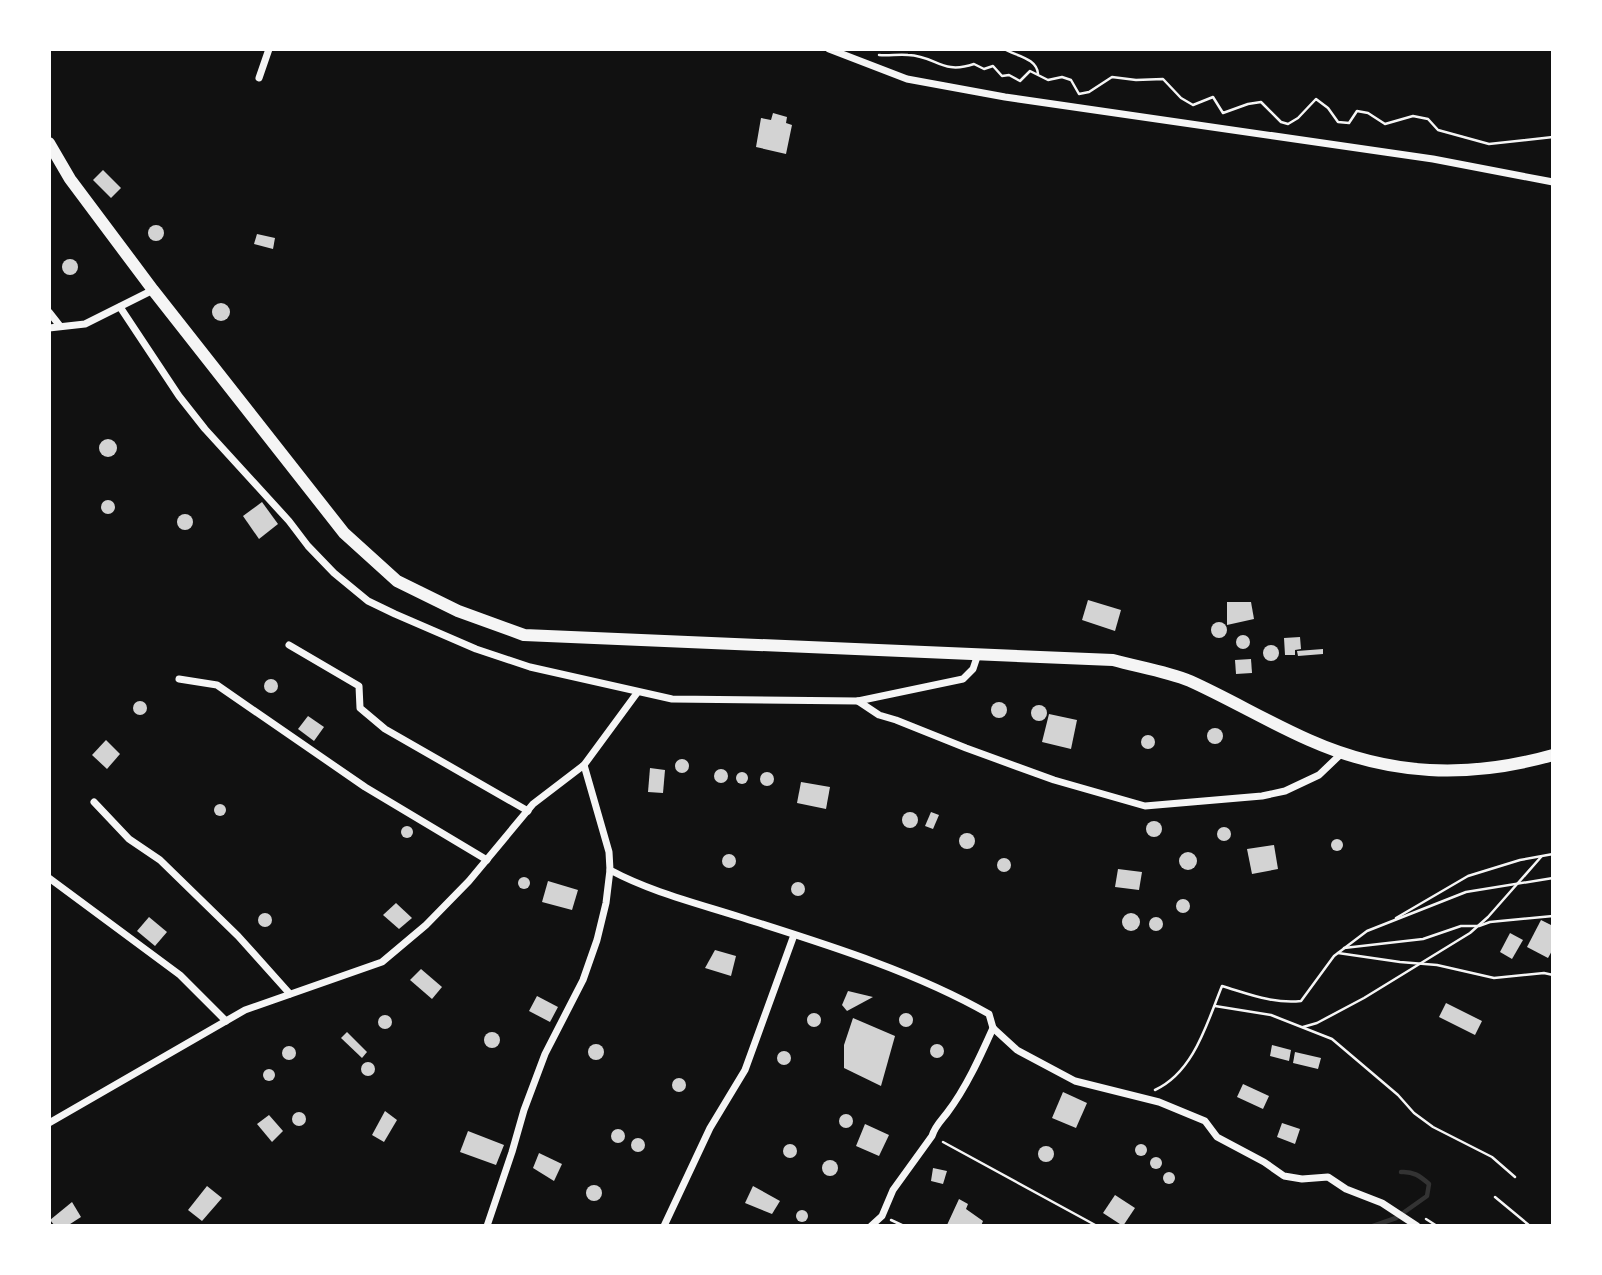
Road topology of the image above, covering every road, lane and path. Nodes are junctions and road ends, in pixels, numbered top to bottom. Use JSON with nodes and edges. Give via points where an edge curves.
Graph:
{"nodes":[{"id":1,"x":269,"y":49,"type":"edge"},
{"id":2,"x":828,"y":49,"type":"edge"},
{"id":3,"x":1004,"y":49,"type":"edge"},
{"id":4,"x":873,"y":54,"type":"dead end"},
{"id":5,"x":1038,"y":74,"type":"junction"},
{"id":6,"x":259,"y":78,"type":"dead end"},
{"id":7,"x":1553,"y":137,"type":"edge"},
{"id":8,"x":49,"y":143,"type":"edge"},
{"id":9,"x":1553,"y":182,"type":"edge"},
{"id":10,"x":153,"y":290,"type":"junction"},
{"id":11,"x":120,"y":307,"type":"junction"},
{"id":12,"x":49,"y":312,"type":"edge"},
{"id":13,"x":61,"y":326,"type":"junction"},
{"id":14,"x":49,"y":328,"type":"edge"},
{"id":15,"x":289,"y":645,"type":"dead end"},
{"id":16,"x":978,"y":654,"type":"junction"},
{"id":17,"x":179,"y":679,"type":"dead end"},
{"id":18,"x":637,"y":693,"type":"junction"},
{"id":19,"x":858,"y":701,"type":"junction"},
{"id":20,"x":1343,"y":752,"type":"junction"},
{"id":21,"x":1553,"y":755,"type":"edge"},
{"id":22,"x":584,"y":765,"type":"junction"},
{"id":23,"x":93,"y":802,"type":"dead end"},
{"id":24,"x":528,"y":811,"type":"junction"},
{"id":25,"x":1553,"y":854,"type":"edge"},
{"id":26,"x":1541,"y":857,"type":"junction"},
{"id":27,"x":486,"y":860,"type":"junction"},
{"id":28,"x":610,"y":870,"type":"junction"},
{"id":29,"x":49,"y":878,"type":"edge"},
{"id":30,"x":1553,"y":878,"type":"edge"},
{"id":31,"x":1516,"y":884,"type":"junction"},
{"id":32,"x":1553,"y":916,"type":"edge"},
{"id":33,"x":1390,"y":922,"type":"junction"},
{"id":34,"x":1479,"y":926,"type":"junction"},
{"id":35,"x":794,"y":935,"type":"junction"},
{"id":36,"x":1344,"y":948,"type":"junction"},
{"id":37,"x":1338,"y":953,"type":"junction"},
{"id":38,"x":1422,"y":964,"type":"junction"},
{"id":39,"x":1553,"y":975,"type":"edge"},
{"id":40,"x":290,"y":994,"type":"junction"},
{"id":41,"x":1214,"y":1006,"type":"junction"},
{"id":42,"x":226,"y":1021,"type":"junction"},
{"id":43,"x":1303,"y":1027,"type":"junction"},
{"id":44,"x":993,"y":1028,"type":"junction"},
{"id":45,"x":1138,"y":1097,"type":"junction"},
{"id":46,"x":49,"y":1123,"type":"edge"},
{"id":47,"x":932,"y":1136,"type":"junction"},
{"id":48,"x":1515,"y":1177,"type":"dead end"},
{"id":49,"x":1495,"y":1197,"type":"dead end"},
{"id":50,"x":1426,"y":1219,"type":"dead end"},
{"id":51,"x":487,"y":1226,"type":"edge"},
{"id":52,"x":664,"y":1226,"type":"edge"},
{"id":53,"x":871,"y":1226,"type":"edge"},
{"id":54,"x":1097,"y":1226,"type":"edge"},
{"id":55,"x":1417,"y":1226,"type":"edge"},
{"id":56,"x":1437,"y":1226,"type":"edge"},
{"id":57,"x":1530,"y":1226,"type":"edge"}],
"edges":[{"from":1,"to":6,"type":"street"},
{"from":2,"to":9,"type":"street","via":[[907,79],[1005,97],[1351,146]]},
{"from":3,"to":5,"type":"path","via":[[1032,61]]},
{"from":4,"to":5,"type":"path","via":[[909,55],[944,68],[993,66],[1002,76],[1020,81],[1030,71]]},
{"from":5,"to":7,"type":"path","via":[[1048,80],[1071,80],[1079,94],[1112,77],[1163,79],[1193,105],[1213,97],[1223,113],[1261,102],[1288,124],[1316,99],[1338,122],[1349,123],[1357,111],[1385,124],[1413,116],[1428,119],[1438,130],[1489,144]]},
{"from":8,"to":10,"type":"main road","via":[[70,179]]},
{"from":10,"to":11,"type":"street"},
{"from":10,"to":16,"type":"main road","via":[[344,533],[397,581],[458,611],[524,635]]},
{"from":11,"to":13,"type":"street","via":[[85,324]]},
{"from":11,"to":18,"type":"street","via":[[205,429],[316,555],[368,601],[519,664]]},
{"from":12,"to":13,"type":"street"},
{"from":13,"to":14,"type":"street"},
{"from":15,"to":24,"type":"street","via":[[359,686],[360,708],[385,729]]},
{"from":16,"to":19,"type":"street","via":[[963,679]]},
{"from":16,"to":20,"type":"main road","via":[[1112,660],[1187,680]]},
{"from":17,"to":27,"type":"street","via":[[217,685],[365,787]]},
{"from":18,"to":19,"type":"street","via":[[672,699]]},
{"from":18,"to":22,"type":"street"},
{"from":19,"to":20,"type":"street","via":[[879,715],[978,753],[1145,806],[1285,791],[1319,775]]},
{"from":20,"to":21,"type":"main road","via":[[1378,765],[1440,772],[1516,765]]},
{"from":22,"to":24,"type":"street"},
{"from":22,"to":28,"type":"street"},
{"from":23,"to":40,"type":"street","via":[[238,936]]},
{"from":24,"to":27,"type":"street"},
{"from":25,"to":26,"type":"path"},
{"from":26,"to":31,"type":"path"},
{"from":26,"to":33,"type":"path","via":[[1468,876]]},
{"from":27,"to":40,"type":"street","via":[[426,925],[382,962]]},
{"from":28,"to":35,"type":"street","via":[[640,886]]},
{"from":28,"to":51,"type":"street","via":[[597,940],[583,980],[545,1054]]},
{"from":29,"to":42,"type":"street","via":[[180,975]]},
{"from":30,"to":31,"type":"path"},
{"from":31,"to":33,"type":"path","via":[[1466,892]]},
{"from":31,"to":34,"type":"path"},
{"from":32,"to":34,"type":"path"},
{"from":33,"to":36,"type":"path"},
{"from":34,"to":36,"type":"path","via":[[1461,926],[1423,939]]},
{"from":34,"to":38,"type":"path"},
{"from":35,"to":44,"type":"street","via":[[932,984],[989,1014]]},
{"from":35,"to":52,"type":"street","via":[[745,1070],[710,1128]]},
{"from":36,"to":37,"type":"path"},
{"from":37,"to":38,"type":"path"},
{"from":37,"to":41,"type":"path","via":[[1301,1001],[1261,999],[1222,986]]},
{"from":38,"to":39,"type":"path","via":[[1494,978]]},
{"from":38,"to":43,"type":"path"},
{"from":40,"to":42,"type":"street"},
{"from":41,"to":43,"type":"path","via":[[1271,1015]]},
{"from":41,"to":45,"type":"path","via":[[1179,1074]]},
{"from":42,"to":46,"type":"street"},
{"from":43,"to":48,"type":"path","via":[[1332,1039],[1414,1113],[1492,1157]]},
{"from":44,"to":45,"type":"street","via":[[1017,1050],[1075,1081]]},
{"from":44,"to":47,"type":"street"},
{"from":45,"to":55,"type":"street","via":[[1205,1121],[1217,1138],[1284,1176],[1328,1177]]},
{"from":47,"to":53,"type":"street"},
{"from":47,"to":54,"type":"path"},
{"from":49,"to":57,"type":"path"},
{"from":50,"to":56,"type":"path"}]}
